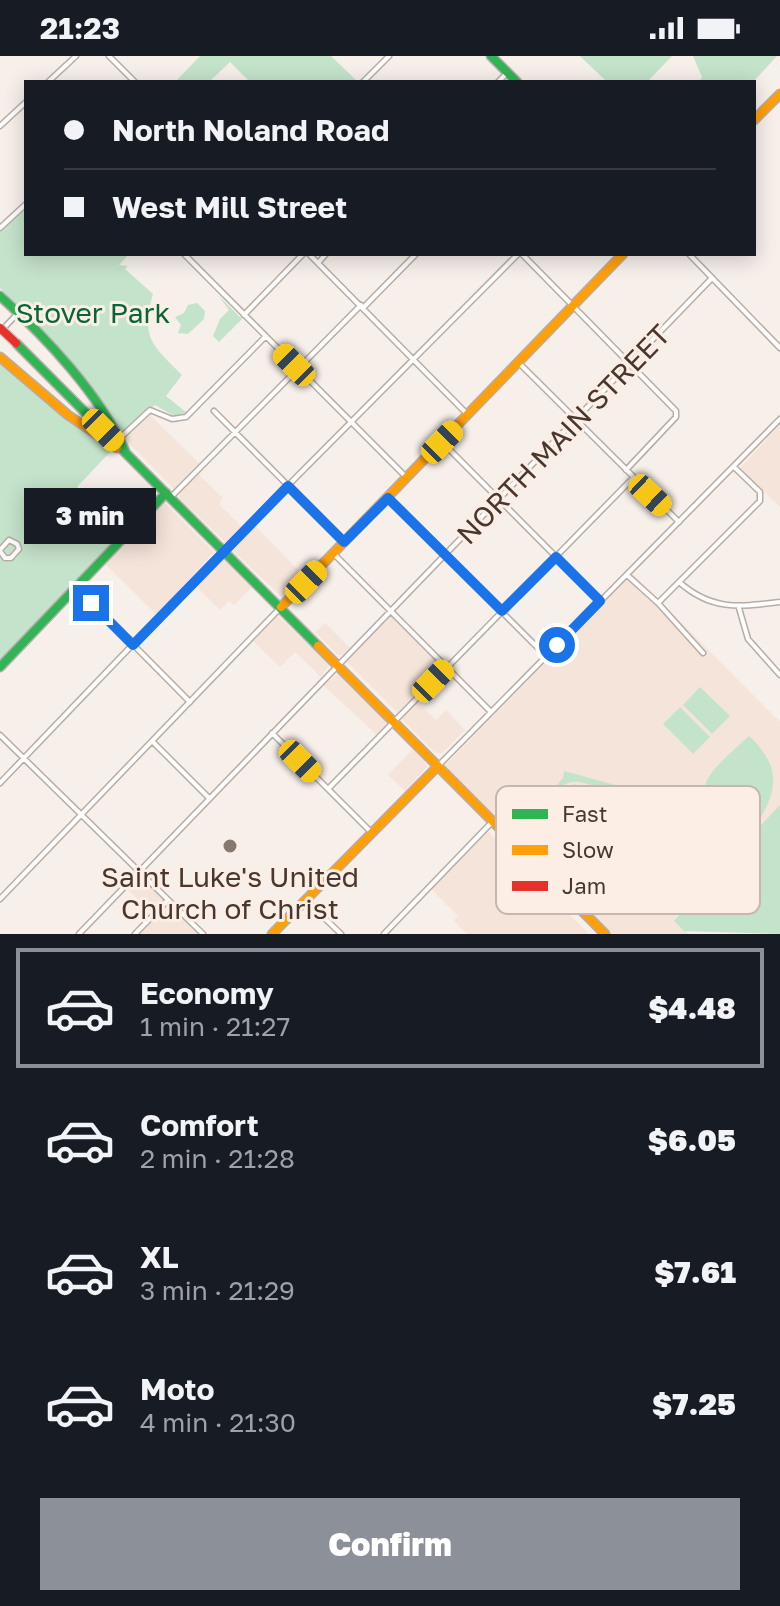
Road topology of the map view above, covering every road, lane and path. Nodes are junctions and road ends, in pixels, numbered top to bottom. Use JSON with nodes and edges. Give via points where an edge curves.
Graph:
{"nodes":[{"id":1,"x":76,"y":56,"type":"edge"},
{"id":2,"x":109,"y":56,"type":"edge"},
{"id":3,"x":389,"y":56,"type":"edge"},
{"id":4,"x":491,"y":56,"type":"edge"},
{"id":5,"x":507,"y":73,"type":"junction"},
{"id":6,"x":50,"y":80,"type":"edge"},
{"id":7,"x":133,"y":80,"type":"edge"},
{"id":8,"x":365,"y":80,"type":"edge"},
{"id":9,"x":500,"y":80,"type":"edge"},
{"id":10,"x":515,"y":80,"type":"edge"},
{"id":11,"x":780,"y":94,"type":"edge"},
{"id":12,"x":24,"y":104,"type":"edge"},
{"id":13,"x":756,"y":118,"type":"edge"},
{"id":14,"x":0,"y":126,"type":"edge"},
{"id":15,"x":24,"y":206,"type":"edge"},
{"id":16,"x":0,"y":228,"type":"edge"},
{"id":17,"x":186,"y":256,"type":"edge"},
{"id":18,"x":191,"y":256,"type":"edge"},
{"id":19,"x":304,"y":256,"type":"edge"},
{"id":20,"x":309,"y":256,"type":"edge"},
{"id":21,"x":324,"y":256,"type":"edge"},
{"id":22,"x":414,"y":256,"type":"edge"},
{"id":23,"x":518,"y":256,"type":"edge"},
{"id":24,"x":522,"y":256,"type":"edge"},
{"id":25,"x":621,"y":256,"type":"edge"},
{"id":26,"x":691,"y":256,"type":"edge"},
{"id":27,"x":188,"y":259,"type":"junction"},
{"id":28,"x":318,"y":263,"type":"junction"},
{"id":29,"x":712,"y":278,"type":"junction"},
{"id":30,"x":0,"y":296,"type":"edge"},
{"id":31,"x":362,"y":307,"type":"junction"},
{"id":32,"x":573,"y":307,"type":"junction"},
{"id":33,"x":20,"y":311,"type":"junction"},
{"id":34,"x":244,"y":315,"type":"junction"},
{"id":35,"x":0,"y":330,"type":"edge"},
{"id":36,"x":265,"y":337,"type":"junction"},
{"id":37,"x":780,"y":348,"type":"edge"},
{"id":38,"x":0,"y":357,"type":"edge"},
{"id":39,"x":414,"y":359,"type":"junction"},
{"id":40,"x":519,"y":363,"type":"junction"},
{"id":41,"x":630,"y":365,"type":"junction"},
{"id":42,"x":297,"y":368,"type":"junction"},
{"id":43,"x":214,"y":411,"type":"dead end"},
{"id":44,"x":468,"y":415,"type":"junction"},
{"id":45,"x":780,"y":419,"type":"edge"},
{"id":46,"x":576,"y":421,"type":"junction"},
{"id":47,"x":351,"y":422,"type":"junction"},
{"id":48,"x":234,"y":432,"type":"junction"},
{"id":49,"x":120,"y":438,"type":"junction"},
{"id":50,"x":442,"y":442,"type":"junction"},
{"id":51,"x":126,"y":453,"type":"junction"},
{"id":52,"x":733,"y":467,"type":"junction"},
{"id":53,"x":626,"y":470,"type":"junction"},
{"id":54,"x":407,"y":478,"type":"junction"},
{"id":55,"x":633,"y":478,"type":"junction"},
{"id":56,"x":288,"y":486,"type":"junction"},
{"id":57,"x":169,"y":495,"type":"junction"},
{"id":58,"x":388,"y":498,"type":"junction"},
{"id":59,"x":500,"y":500,"type":"junction"},
{"id":60,"x":679,"y":522,"type":"junction"},
{"id":61,"x":344,"y":542,"type":"junction"},
{"id":62,"x":0,"y":550,"type":"edge"},
{"id":63,"x":224,"y":551,"type":"junction"},
{"id":64,"x":333,"y":553,"type":"junction"},
{"id":65,"x":446,"y":555,"type":"junction"},
{"id":66,"x":556,"y":557,"type":"junction"},
{"id":67,"x":3,"y":559,"type":"edge"},
{"id":68,"x":627,"y":575,"type":"junction"},
{"id":69,"x":679,"y":582,"type":"junction"},
{"id":70,"x":76,"y":587,"type":"junction"},
{"id":71,"x":600,"y":601,"type":"junction"},
{"id":72,"x":780,"y":602,"type":"edge"},
{"id":73,"x":658,"y":603,"type":"junction"},
{"id":74,"x":281,"y":607,"type":"junction"},
{"id":75,"x":739,"y":608,"type":"junction"},
{"id":76,"x":391,"y":611,"type":"junction"},
{"id":77,"x":502,"y":611,"type":"junction"},
{"id":78,"x":133,"y":645,"type":"junction"},
{"id":79,"x":703,"y":653,"type":"dead end"},
{"id":80,"x":546,"y":656,"type":"junction"},
{"id":81,"x":1,"y":664,"type":"edge"},
{"id":82,"x":339,"y":664,"type":"junction"},
{"id":83,"x":447,"y":667,"type":"junction"},
{"id":84,"x":780,"y":675,"type":"edge"},
{"id":85,"x":190,"y":702,"type":"junction"},
{"id":86,"x":491,"y":712,"type":"junction"},
{"id":87,"x":395,"y":721,"type":"junction"},
{"id":88,"x":272,"y":733,"type":"junction"},
{"id":89,"x":0,"y":735,"type":"edge"},
{"id":90,"x":152,"y":741,"type":"junction"},
{"id":91,"x":24,"y":758,"type":"junction"},
{"id":92,"x":438,"y":766,"type":"junction"},
{"id":93,"x":0,"y":783,"type":"edge"},
{"id":94,"x":328,"y":789,"type":"junction"},
{"id":95,"x":209,"y":798,"type":"junction"},
{"id":96,"x":82,"y":815,"type":"junction"},
{"id":97,"x":493,"y":821,"type":"junction"},
{"id":98,"x":496,"y":824,"type":"edge"},
{"id":99,"x":373,"y":833,"type":"junction"},
{"id":100,"x":140,"y":871,"type":"junction"},
{"id":101,"x":0,"y":899,"type":"edge"},
{"id":102,"x":168,"y":900,"type":"junction"},
{"id":103,"x":306,"y":900,"type":"junction"},
{"id":104,"x":585,"y":914,"type":"edge"},
{"id":105,"x":79,"y":934,"type":"edge"},
{"id":106,"x":135,"y":934,"type":"edge"},
{"id":107,"x":203,"y":934,"type":"edge"},
{"id":108,"x":272,"y":934,"type":"edge"},
{"id":109,"x":341,"y":934,"type":"edge"},
{"id":110,"x":384,"y":934,"type":"edge"},
{"id":111,"x":605,"y":934,"type":"edge"}],
"edges":[{"from":1,"to":6,"type":"street"},
{"from":2,"to":7,"type":"street"},
{"from":3,"to":8,"type":"street"},
{"from":4,"to":5,"type":"main road"},
{"from":5,"to":9,"type":"street"},
{"from":5,"to":10,"type":"main road"},
{"from":11,"to":13,"type":"main road"},
{"from":12,"to":14,"type":"street"},
{"from":15,"to":16,"type":"street"},
{"from":17,"to":27,"type":"street"},
{"from":18,"to":27,"type":"street"},
{"from":19,"to":34,"type":"street"},
{"from":20,"to":28,"type":"street"},
{"from":21,"to":28,"type":"street"},
{"from":22,"to":31,"type":"street"},
{"from":23,"to":39,"type":"street"},
{"from":24,"to":32,"type":"street"},
{"from":25,"to":32,"type":"main road"},
{"from":26,"to":29,"type":"street"},
{"from":27,"to":34,"type":"street"},
{"from":28,"to":31,"type":"street"},
{"from":29,"to":37,"type":"street"},
{"from":29,"to":41,"type":"street","name":"NORTH MAIN STREET"},
{"from":30,"to":33,"type":"main road"},
{"from":31,"to":39,"type":"street"},
{"from":31,"to":42,"type":"street"},
{"from":32,"to":40,"type":"main road"},
{"from":32,"to":41,"type":"street"},
{"from":33,"to":35,"type":"street"},
{"from":33,"to":49,"type":"main road"},
{"from":34,"to":36,"type":"street"},
{"from":35,"to":51,"type":"main road","bridge":true},
{"from":36,"to":42,"type":"street"},
{"from":36,"to":49,"type":"street","via":[[186,417],[172,419],[150,410]]},
{"from":38,"to":51,"type":"main road","via":[[68,415]]},
{"from":39,"to":44,"type":"street"},
{"from":39,"to":47,"type":"street"},
{"from":40,"to":44,"type":"main road"},
{"from":40,"to":46,"type":"street"},
{"from":41,"to":46,"type":"street","name":"NORTH MAIN STREET"},
{"from":41,"to":53,"type":"street","via":[[676,417]]},
{"from":42,"to":47,"type":"street"},
{"from":42,"to":48,"type":"street"},
{"from":43,"to":48,"type":"street"},
{"from":44,"to":50,"type":"main road"},
{"from":45,"to":52,"type":"street"},
{"from":46,"to":53,"type":"street"},
{"from":46,"to":59,"type":"street","name":"NORTH MAIN STREET"},
{"from":47,"to":54,"type":"street"},
{"from":47,"to":56,"type":"street"},
{"from":48,"to":56,"type":"street"},
{"from":48,"to":57,"type":"street"},
{"from":49,"to":51,"type":"main road"},
{"from":50,"to":54,"type":"main road"},
{"from":50,"to":59,"type":"street"},
{"from":51,"to":57,"type":"main road"},
{"from":52,"to":60,"type":"street"},
{"from":52,"to":69,"type":"street","via":[[761,494],[760,501]]},
{"from":53,"to":55,"type":"street"},
{"from":54,"to":58,"type":"main road"},
{"from":55,"to":60,"type":"street"},
{"from":55,"to":66,"type":"street"},
{"from":56,"to":61,"type":"street"},
{"from":56,"to":63,"type":"street"},
{"from":57,"to":63,"type":"main road"},
{"from":57,"to":70,"type":"main road"},
{"from":58,"to":61,"type":"main road"},
{"from":58,"to":65,"type":"street"},
{"from":59,"to":65,"type":"street","name":"NORTH MAIN STREET"},
{"from":59,"to":66,"type":"street"},
{"from":60,"to":68,"type":"street"},
{"from":61,"to":64,"type":"main road"},
{"from":62,"to":67,"type":"street"},
{"from":62,"to":67,"type":"street","via":[[6,541],[17,544],[17,555]]},
{"from":63,"to":74,"type":"main road"},
{"from":63,"to":78,"type":"street"},
{"from":64,"to":74,"type":"main road"},
{"from":64,"to":76,"type":"street"},
{"from":65,"to":76,"type":"street","name":"NORTH MAIN STREET"},
{"from":65,"to":77,"type":"street"},
{"from":66,"to":71,"type":"street"},
{"from":66,"to":77,"type":"street"},
{"from":68,"to":71,"type":"street"},
{"from":68,"to":73,"type":"street"},
{"from":69,"to":73,"type":"street"},
{"from":69,"to":75,"type":"street","via":[[709,603]]},
{"from":70,"to":78,"type":"street"},
{"from":70,"to":81,"type":"main road"},
{"from":71,"to":80,"type":"street"},
{"from":72,"to":75,"type":"street"},
{"from":73,"to":79,"type":"street"},
{"from":74,"to":82,"type":"main road"},
{"from":74,"to":85,"type":"street"},
{"from":75,"to":84,"type":"street","via":[[748,639]]},
{"from":76,"to":82,"type":"street","name":"NORTH MAIN STREET"},
{"from":76,"to":83,"type":"street"},
{"from":77,"to":80,"type":"street"},
{"from":77,"to":83,"type":"street"},
{"from":78,"to":85,"type":"street"},
{"from":78,"to":91,"type":"street"},
{"from":80,"to":86,"type":"street"},
{"from":82,"to":87,"type":"main road"},
{"from":82,"to":88,"type":"street","name":"NORTH MAIN STREET"},
{"from":83,"to":86,"type":"street"},
{"from":83,"to":87,"type":"street"},
{"from":85,"to":90,"type":"street"},
{"from":86,"to":92,"type":"street"},
{"from":87,"to":92,"type":"main road"},
{"from":87,"to":94,"type":"street"},
{"from":88,"to":94,"type":"street"},
{"from":88,"to":95,"type":"street","name":"NORTH MAIN STREET"},
{"from":89,"to":91,"type":"street"},
{"from":90,"to":95,"type":"street"},
{"from":90,"to":96,"type":"street"},
{"from":91,"to":93,"type":"street"},
{"from":91,"to":96,"type":"street"},
{"from":92,"to":97,"type":"main road"},
{"from":92,"to":99,"type":"main road"},
{"from":94,"to":99,"type":"street"},
{"from":95,"to":100,"type":"street","name":"NORTH MAIN STREET"},
{"from":96,"to":100,"type":"street"},
{"from":96,"to":101,"type":"street"},
{"from":97,"to":98,"type":"main road"},
{"from":97,"to":110,"type":"street"},
{"from":99,"to":103,"type":"main road"},
{"from":100,"to":102,"type":"street"},
{"from":100,"to":105,"type":"street","name":"NORTH MAIN STREET"},
{"from":102,"to":106,"type":"street"},
{"from":102,"to":107,"type":"street"},
{"from":103,"to":108,"type":"main road"},
{"from":103,"to":109,"type":"street"},
{"from":104,"to":111,"type":"main road"}]}
